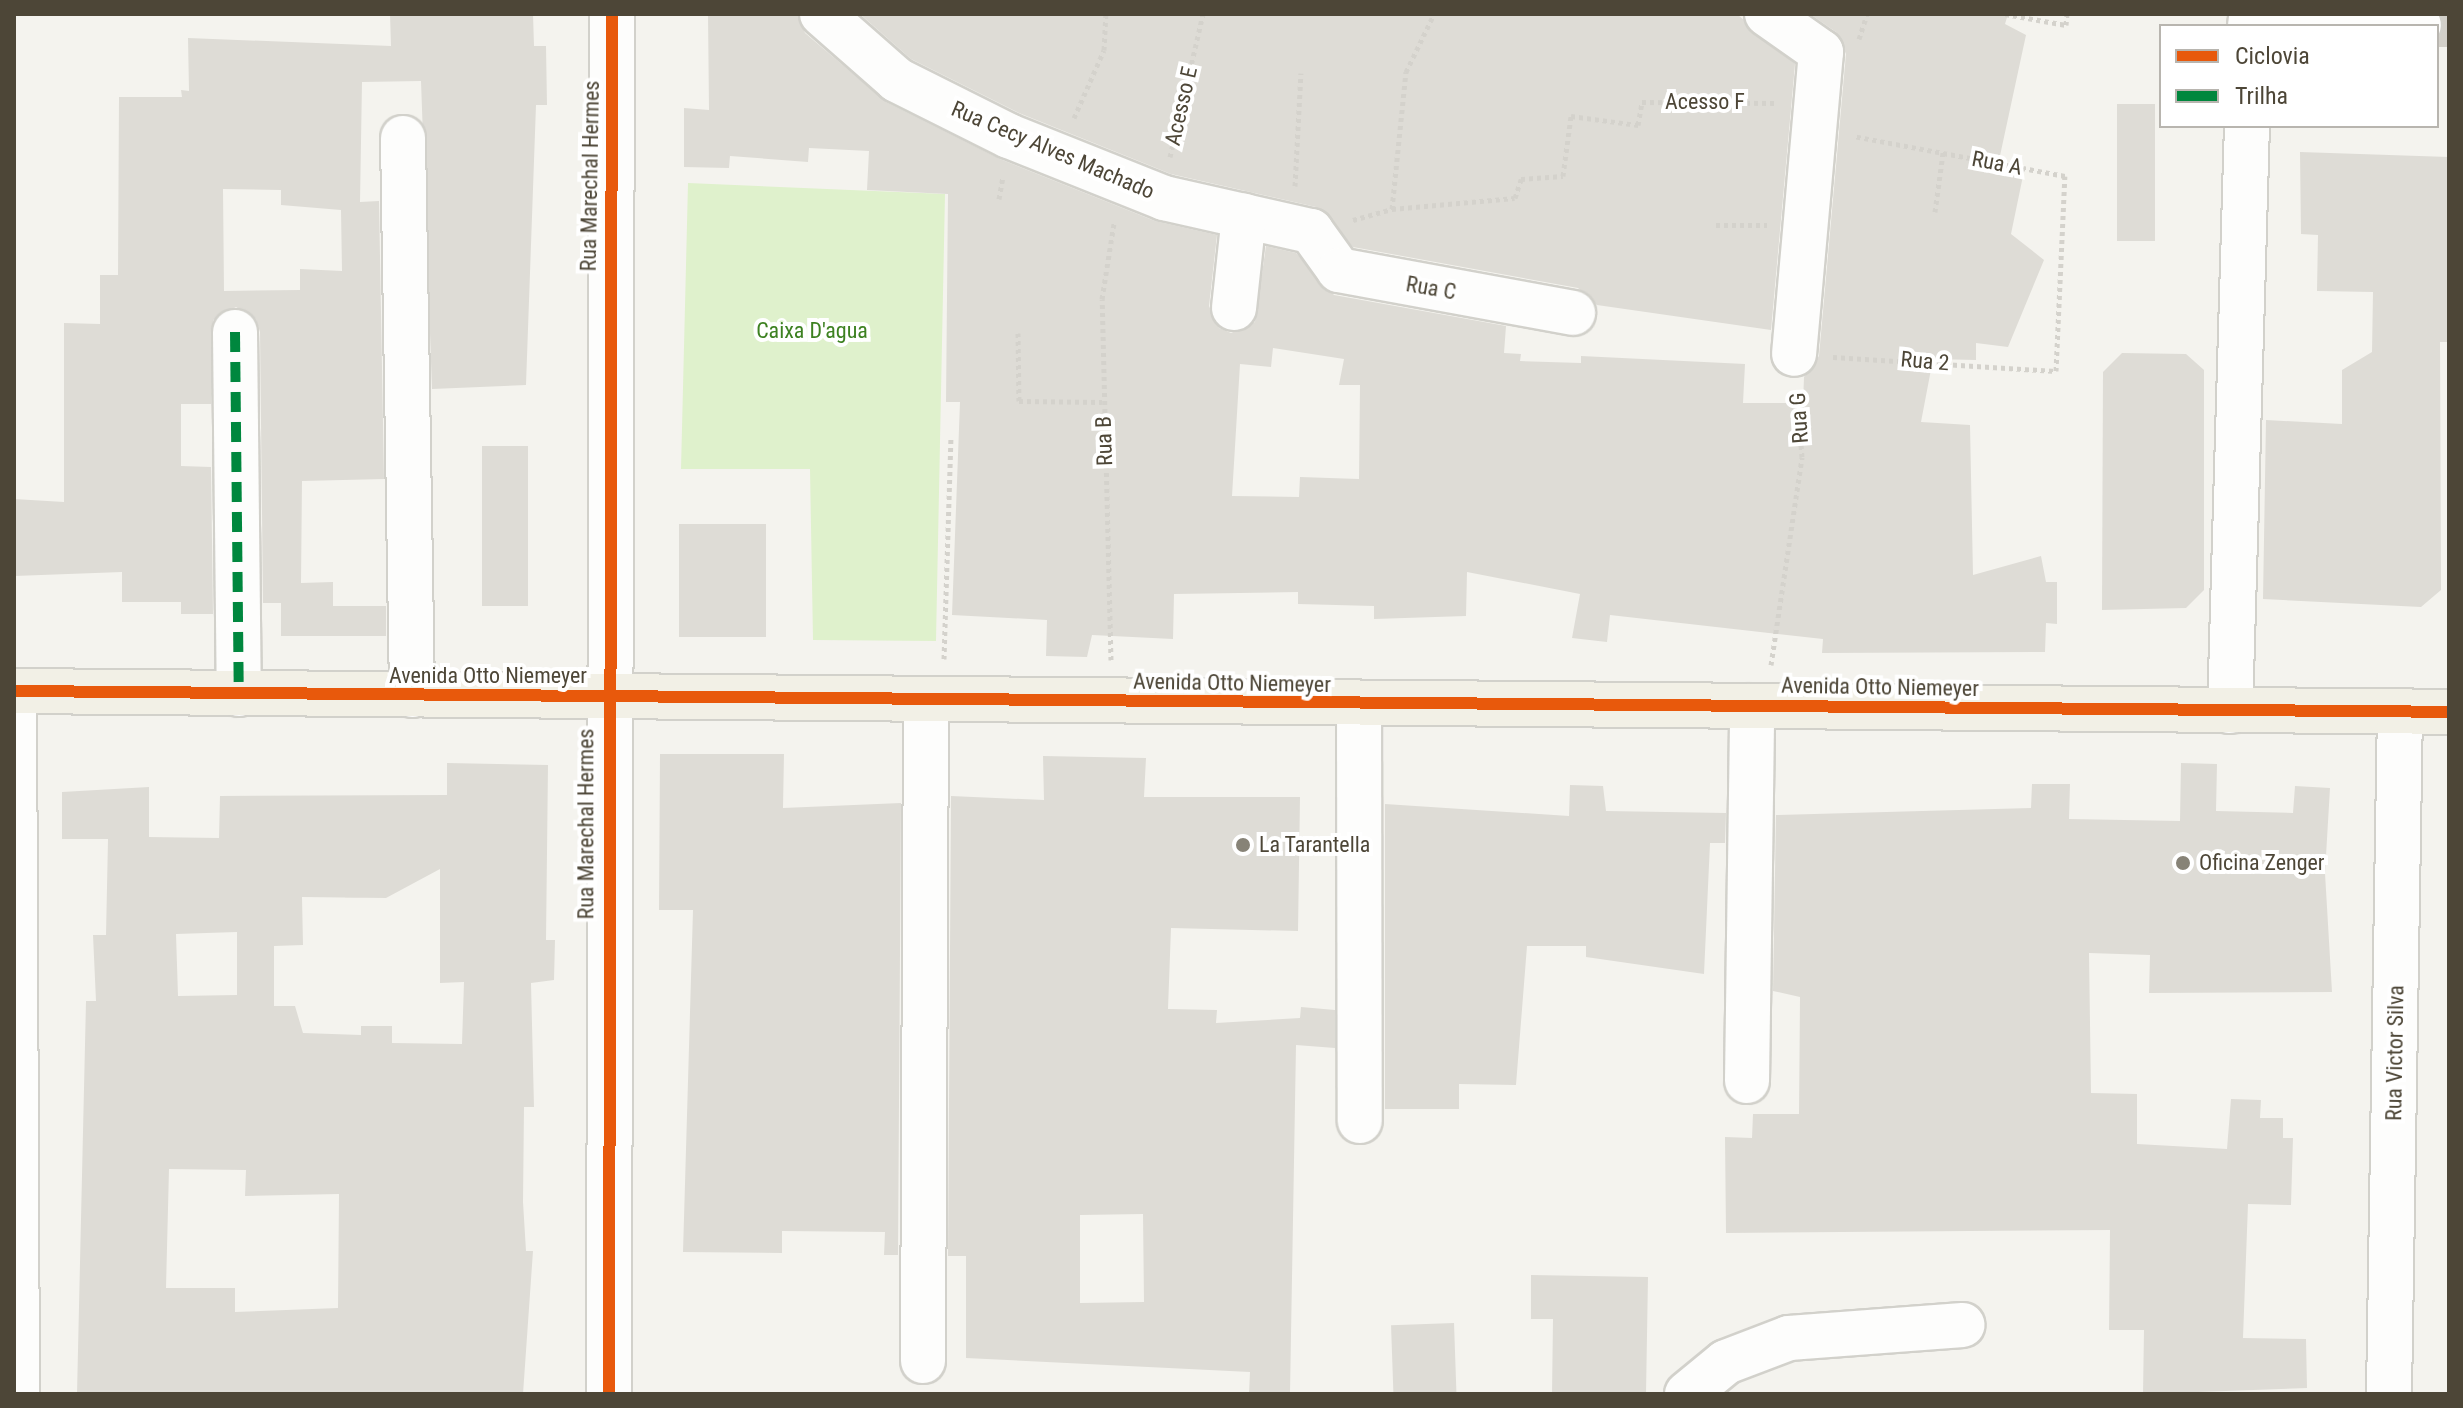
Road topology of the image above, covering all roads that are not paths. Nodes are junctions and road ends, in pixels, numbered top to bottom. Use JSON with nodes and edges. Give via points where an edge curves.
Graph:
{"nodes":[{"id":1,"x":612,"y":14,"type":"edge"},
{"id":2,"x":822,"y":14,"type":"edge"},
{"id":3,"x":1767,"y":14,"type":"edge"},
{"id":4,"x":2250,"y":24,"type":"edge"},
{"id":5,"x":2395,"y":24,"type":"edge"},
{"id":6,"x":2247,"y":128,"type":"edge"},
{"id":7,"x":403,"y":138,"type":"dead end"},
{"id":8,"x":1244,"y":216,"type":"junction"},
{"id":9,"x":1302,"y":229,"type":"joint"},
{"id":10,"x":1234,"y":308,"type":"dead end"},
{"id":11,"x":1573,"y":313,"type":"dead end"},
{"id":12,"x":235,"y":332,"type":"dead end"},
{"id":13,"x":1794,"y":354,"type":"road end"},
{"id":14,"x":14,"y":691,"type":"edge"},
{"id":15,"x":239,"y":694,"type":"junction"},
{"id":16,"x":412,"y":695,"type":"junction"},
{"id":17,"x":605,"y":697,"type":"junction"},
{"id":18,"x":926,"y":699,"type":"junction"},
{"id":19,"x":1359,"y":706,"type":"junction"},
{"id":20,"x":1758,"y":706,"type":"junction"},
{"id":21,"x":2230,"y":711,"type":"junction"},
{"id":22,"x":2400,"y":711,"type":"junction"},
{"id":23,"x":2449,"y":712,"type":"edge"},
{"id":24,"x":1747,"y":1081,"type":"dead end"},
{"id":25,"x":1360,"y":1121,"type":"dead end"},
{"id":26,"x":1963,"y":1325,"type":"dead end"},
{"id":27,"x":923,"y":1361,"type":"dead end"},
{"id":28,"x":17,"y":1394,"type":"edge"},
{"id":29,"x":609,"y":1394,"type":"edge"},
{"id":30,"x":1687,"y":1394,"type":"edge"},
{"id":31,"x":2389,"y":1394,"type":"edge"}],
"edges":[{"from":1,"to":17,"type":"street","name":"Rua Marechal Hermes"},
{"from":2,"to":8,"type":"street","name":"Rua Cecy Alves Machado","via":[[897,80],[1065,161],[1164,198]]},
{"from":3,"to":13,"type":"street","via":[[1821,52]]},
{"from":4,"to":5,"type":"street","via":[[2251,18]]},
{"from":6,"to":21,"type":"street"},
{"from":7,"to":16,"type":"street"},
{"from":8,"to":9,"type":"street","name":"Rua Cecy Alves Machado"},
{"from":8,"to":10,"type":"street"},
{"from":9,"to":11,"type":"street","name":"Rua C","via":[[1339,270]]},
{"from":12,"to":15,"type":"street"},
{"from":14,"to":15,"type":"main road","name":"Avenida Otto Niemeyer"},
{"from":14,"to":28,"type":"street"},
{"from":15,"to":16,"type":"main road","name":"Avenida Otto Niemeyer"},
{"from":16,"to":17,"type":"main road","name":"Avenida Otto Niemeyer"},
{"from":17,"to":18,"type":"main road","name":"Avenida Otto Niemeyer"},
{"from":17,"to":29,"type":"street","name":"Rua Marechal Hermes"},
{"from":18,"to":19,"type":"main road","name":"Avenida Otto Niemeyer"},
{"from":18,"to":27,"type":"street"},
{"from":19,"to":20,"type":"main road","name":"Avenida Otto Niemeyer"},
{"from":19,"to":25,"type":"street"},
{"from":20,"to":21,"type":"main road","name":"Avenida Otto Niemeyer"},
{"from":20,"to":24,"type":"street"},
{"from":21,"to":22,"type":"main road","name":"Avenida Otto Niemeyer"},
{"from":22,"to":23,"type":"main road","name":"Avenida Otto Niemeyer"},
{"from":22,"to":31,"type":"street","name":"Rua Victor Silva"},
{"from":26,"to":30,"type":"street","via":[[1789,1338],[1726,1362]]}]}
